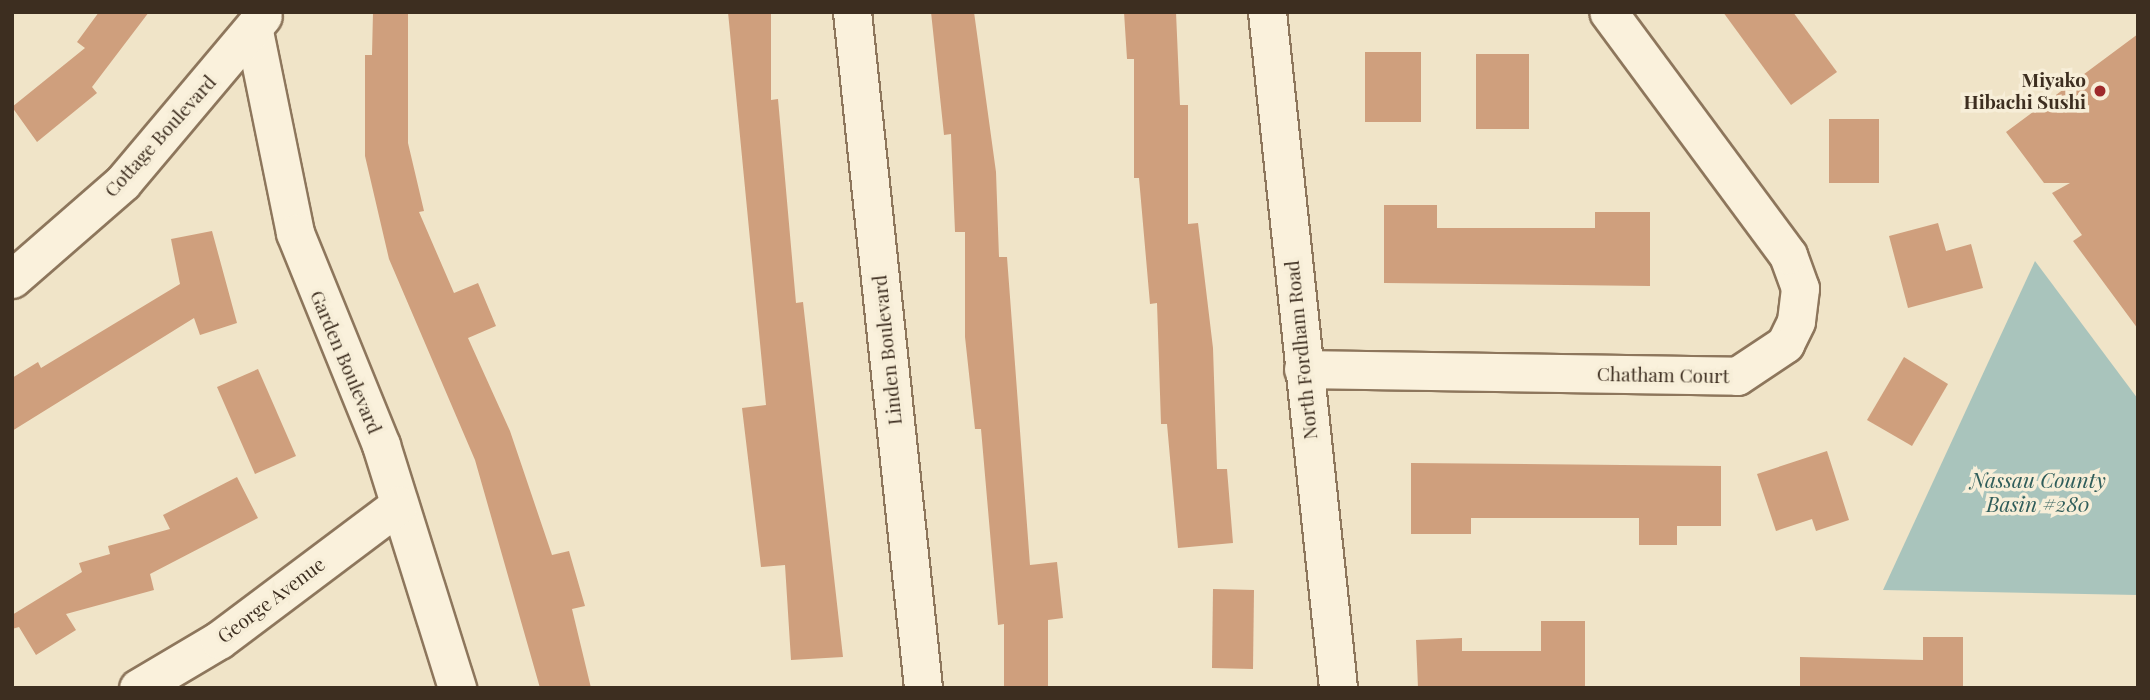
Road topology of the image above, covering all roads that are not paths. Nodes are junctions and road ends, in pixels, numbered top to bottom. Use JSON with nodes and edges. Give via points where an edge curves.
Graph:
{"nodes":[{"id":1,"x":852,"y":12,"type":"edge"},
{"id":2,"x":1267,"y":12,"type":"edge"},
{"id":3,"x":1608,"y":12,"type":"edge"},
{"id":4,"x":260,"y":22,"type":"edge"},
{"id":5,"x":12,"y":279,"type":"edge"},
{"id":6,"x":1303,"y":369,"type":"junction"},
{"id":7,"x":399,"y":505,"type":"junction"},
{"id":8,"x":138,"y":688,"type":"edge"},
{"id":9,"x":457,"y":688,"type":"edge"},
{"id":10,"x":923,"y":688,"type":"edge"},
{"id":11,"x":1338,"y":688,"type":"edge"}],
"edges":[{"from":1,"to":10,"type":"street","name":"Linden Boulevard"},
{"from":2,"to":6,"type":"street","name":"North Fordham Road"},
{"from":3,"to":6,"type":"street","name":"Chatham Court","via":[[1788,255],[1800,288],[1796,321],[1785,344],[1737,376]]},
{"from":4,"to":5,"type":"street","name":"Cottage Boulevard","via":[[123,182]]},
{"from":4,"to":7,"type":"street","name":"Garden Boulevard","via":[[295,233]]},
{"from":6,"to":11,"type":"street","name":"North Fordham Road"},
{"from":7,"to":8,"type":"street","name":"George Avenue","via":[[219,640]]},
{"from":7,"to":9,"type":"street","name":"Garden Boulevard"}]}
